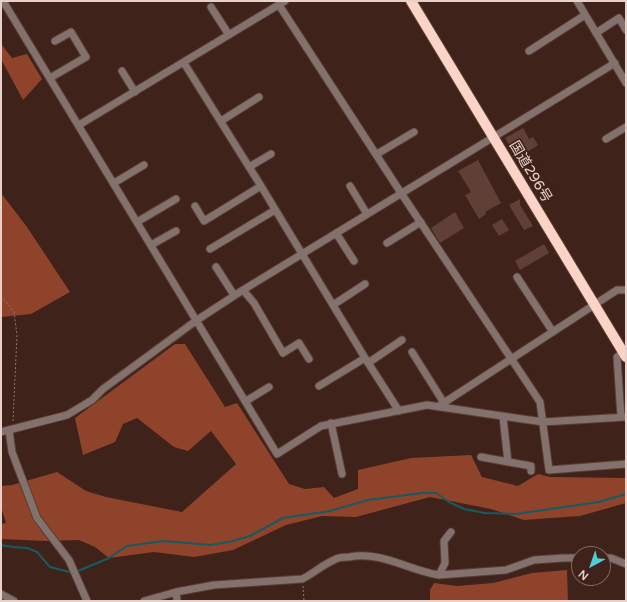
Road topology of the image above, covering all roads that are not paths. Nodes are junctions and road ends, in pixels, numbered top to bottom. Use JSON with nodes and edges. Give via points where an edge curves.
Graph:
{"nodes":[{"id":1,"x":4,"y":1,"type":"edge"},
{"id":2,"x":411,"y":1,"type":"edge"},
{"id":3,"x":577,"y":1,"type":"edge"},
{"id":4,"x":282,"y":3,"type":"edge"},
{"id":5,"x":211,"y":7,"type":"dead end"},
{"id":6,"x":585,"y":15,"type":"junction"},
{"id":7,"x":626,"y":30,"type":"edge"},
{"id":8,"x":596,"y":33,"type":"junction"},
{"id":9,"x":229,"y":35,"type":"junction"},
{"id":10,"x":55,"y":41,"type":"dead end"},
{"id":11,"x":529,"y":51,"type":"dead end"},
{"id":12,"x":184,"y":62,"type":"junction"},
{"id":13,"x":615,"y":63,"type":"junction"},
{"id":14,"x":122,"y":71,"type":"dead end"},
{"id":15,"x":50,"y":78,"type":"junction"},
{"id":16,"x":626,"y":83,"type":"edge"},
{"id":17,"x":135,"y":92,"type":"junction"},
{"id":18,"x":259,"y":97,"type":"dead end"},
{"id":19,"x":221,"y":121,"type":"junction"},
{"id":20,"x":79,"y":125,"type":"junction"},
{"id":21,"x":626,"y":127,"type":"edge"},
{"id":22,"x":414,"y":132,"type":"dead end"},
{"id":23,"x":493,"y":138,"type":"junction"},
{"id":24,"x":606,"y":139,"type":"dead end"},
{"id":25,"x":271,"y":154,"type":"dead end"},
{"id":26,"x":377,"y":154,"type":"junction"},
{"id":27,"x":144,"y":165,"type":"dead end"},
{"id":28,"x":249,"y":167,"type":"junction"},
{"id":29,"x":114,"y":184,"type":"junction"},
{"id":30,"x":261,"y":186,"type":"junction"},
{"id":31,"x":350,"y":186,"type":"dead end"},
{"id":32,"x":401,"y":193,"type":"junction"},
{"id":33,"x":176,"y":199,"type":"dead end"},
{"id":34,"x":195,"y":206,"type":"dead end"},
{"id":35,"x":275,"y":210,"type":"junction"},
{"id":36,"x":367,"y":214,"type":"junction"},
{"id":37,"x":430,"y":221,"type":"dead end"},
{"id":38,"x":137,"y":222,"type":"junction"},
{"id":39,"x":422,"y":224,"type":"junction"},
{"id":40,"x":176,"y":231,"type":"dead end"},
{"id":41,"x":336,"y":233,"type":"junction"},
{"id":42,"x":387,"y":243,"type":"dead end"},
{"id":43,"x":151,"y":245,"type":"junction"},
{"id":44,"x":210,"y":249,"type":"dead end"},
{"id":45,"x":301,"y":254,"type":"junction"},
{"id":46,"x":354,"y":261,"type":"dead end"},
{"id":47,"x":216,"y":267,"type":"dead end"},
{"id":48,"x":517,"y":277,"type":"dead end"},
{"id":49,"x":365,"y":284,"type":"dead end"},
{"id":50,"x":243,"y":290,"type":"junction"},
{"id":51,"x":626,"y":290,"type":"edge"},
{"id":52,"x":234,"y":295,"type":"junction"},
{"id":53,"x":333,"y":304,"type":"junction"},
{"id":54,"x":594,"y":305,"type":"junction"},
{"id":55,"x":197,"y":320,"type":"junction"},
{"id":56,"x":553,"y":332,"type":"junction"},
{"id":57,"x":402,"y":340,"type":"dead end"},
{"id":58,"x":412,"y":352,"type":"dead end"},
{"id":59,"x":625,"y":355,"type":"edge"},
{"id":60,"x":511,"y":359,"type":"junction"},
{"id":61,"x":309,"y":360,"type":"dead end"},
{"id":62,"x":366,"y":360,"type":"junction"},
{"id":63,"x":319,"y":386,"type":"dead end"},
{"id":64,"x":269,"y":387,"type":"dead end"},
{"id":65,"x":246,"y":402,"type":"junction"},
{"id":66,"x":441,"y":405,"type":"junction"},
{"id":67,"x":399,"y":411,"type":"junction"},
{"id":68,"x":503,"y":417,"type":"junction"},
{"id":69,"x":624,"y":417,"type":"edge"},
{"id":70,"x":544,"y":422,"type":"junction"},
{"id":71,"x":331,"y":423,"type":"junction"},
{"id":72,"x":1,"y":428,"type":"edge"},
{"id":73,"x":9,"y":430,"type":"junction"},
{"id":74,"x":1,"y":432,"type":"edge"},
{"id":75,"x":481,"y":457,"type":"dead end"},
{"id":76,"x":508,"y":462,"type":"junction"},
{"id":77,"x":626,"y":464,"type":"edge"},
{"id":78,"x":531,"y":471,"type":"dead end"},
{"id":79,"x":342,"y":474,"type":"dead end"},
{"id":80,"x":451,"y":532,"type":"dead end"},
{"id":81,"x":571,"y":558,"type":"edge"},
{"id":82,"x":611,"y":558,"type":"edge"},
{"id":83,"x":626,"y":564,"type":"edge"},
{"id":84,"x":439,"y":575,"type":"junction"},
{"id":85,"x":176,"y":592,"type":"junction"},
{"id":86,"x":1,"y":594,"type":"edge"},
{"id":87,"x":14,"y":601,"type":"edge"},
{"id":88,"x":87,"y":601,"type":"edge"},
{"id":89,"x":144,"y":601,"type":"edge"},
{"id":90,"x":177,"y":601,"type":"edge"}],
"edges":[{"from":1,"to":15,"type":"street"},
{"from":2,"to":23,"type":"highway","name":"国道296号"},
{"from":3,"to":6,"type":"street"},
{"from":4,"to":9,"type":"street"},
{"from":4,"to":26,"type":"street"},
{"from":5,"to":9,"type":"street"},
{"from":6,"to":8,"type":"street"},
{"from":6,"to":11,"type":"street"},
{"from":7,"to":8,"type":"street","via":[[619,18]]},
{"from":8,"to":13,"type":"street"},
{"from":9,"to":12,"type":"street"},
{"from":10,"to":15,"type":"street","via":[[71,32],[86,57]]},
{"from":12,"to":17,"type":"street"},
{"from":12,"to":19,"type":"street"},
{"from":13,"to":16,"type":"street"},
{"from":13,"to":23,"type":"street"},
{"from":14,"to":17,"type":"street"},
{"from":15,"to":20,"type":"street"},
{"from":17,"to":20,"type":"street"},
{"from":18,"to":19,"type":"street"},
{"from":19,"to":28,"type":"street"},
{"from":20,"to":29,"type":"street"},
{"from":21,"to":24,"type":"street"},
{"from":22,"to":26,"type":"street"},
{"from":23,"to":32,"type":"street"},
{"from":23,"to":54,"type":"highway","name":"国道296号"},
{"from":25,"to":28,"type":"street"},
{"from":26,"to":32,"type":"street"},
{"from":27,"to":29,"type":"street"},
{"from":28,"to":30,"type":"street"},
{"from":29,"to":38,"type":"street"},
{"from":30,"to":34,"type":"street","via":[[204,221]]},
{"from":30,"to":35,"type":"street"},
{"from":31,"to":36,"type":"street"},
{"from":32,"to":36,"type":"street"},
{"from":32,"to":39,"type":"street"},
{"from":33,"to":38,"type":"street"},
{"from":35,"to":44,"type":"street"},
{"from":35,"to":45,"type":"street"},
{"from":36,"to":41,"type":"street"},
{"from":37,"to":39,"type":"street"},
{"from":38,"to":43,"type":"street"},
{"from":39,"to":42,"type":"street"},
{"from":39,"to":60,"type":"street"},
{"from":40,"to":43,"type":"street"},
{"from":41,"to":45,"type":"street"},
{"from":41,"to":46,"type":"street"},
{"from":43,"to":55,"type":"street"},
{"from":45,"to":50,"type":"street"},
{"from":45,"to":53,"type":"street"},
{"from":47,"to":52,"type":"street"},
{"from":48,"to":56,"type":"street"},
{"from":49,"to":53,"type":"street"},
{"from":50,"to":52,"type":"street"},
{"from":50,"to":61,"type":"street","via":[[283,353],[299,343]]},
{"from":51,"to":54,"type":"street","via":[[617,290]]},
{"from":52,"to":55,"type":"street"},
{"from":53,"to":62,"type":"street"},
{"from":54,"to":56,"type":"street"},
{"from":54,"to":59,"type":"highway","name":"国道296号"},
{"from":55,"to":65,"type":"street"},
{"from":55,"to":73,"type":"street","via":[[103,389],[92,400],[67,415]]},
{"from":56,"to":60,"type":"street"},
{"from":57,"to":62,"type":"street"},
{"from":58,"to":66,"type":"street"},
{"from":59,"to":69,"type":"street","via":[[618,357]]},
{"from":60,"to":66,"type":"street"},
{"from":60,"to":70,"type":"street","via":[[540,402]]},
{"from":62,"to":63,"type":"street"},
{"from":62,"to":67,"type":"street"},
{"from":64,"to":65,"type":"street"},
{"from":65,"to":71,"type":"street","via":[[277,454],[321,426]]},
{"from":66,"to":67,"type":"street"},
{"from":66,"to":68,"type":"street"},
{"from":67,"to":71,"type":"street"},
{"from":68,"to":70,"type":"street"},
{"from":68,"to":76,"type":"street"},
{"from":69,"to":70,"type":"street"},
{"from":70,"to":77,"type":"street","via":[[549,470]]},
{"from":71,"to":79,"type":"street"},
{"from":72,"to":73,"type":"street"},
{"from":73,"to":74,"type":"street"},
{"from":73,"to":88,"type":"street","via":[[12,452],[37,518],[69,560]]},
{"from":75,"to":76,"type":"street"},
{"from":76,"to":78,"type":"street","via":[[531,466]]},
{"from":80,"to":84,"type":"street","via":[[444,541],[445,563]]},
{"from":81,"to":84,"type":"street","via":[[534,560],[506,570]]},
{"from":82,"to":83,"type":"street"},
{"from":84,"to":85,"type":"street","via":[[389,559],[367,555],[334,559],[302,579],[214,585]]},
{"from":85,"to":89,"type":"street"},
{"from":85,"to":90,"type":"street"},
{"from":86,"to":87,"type":"street"}]}
